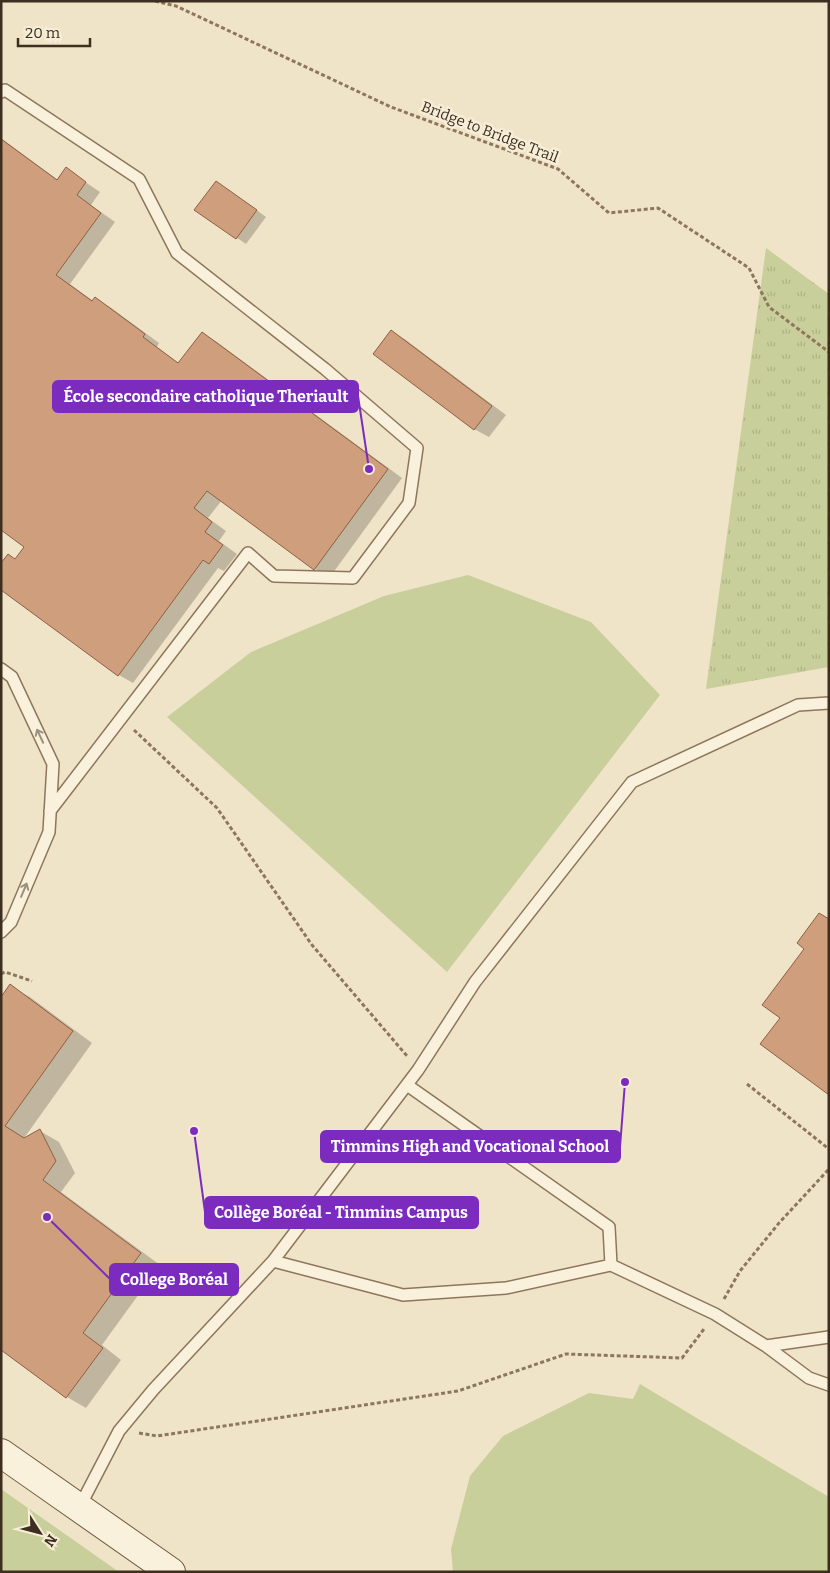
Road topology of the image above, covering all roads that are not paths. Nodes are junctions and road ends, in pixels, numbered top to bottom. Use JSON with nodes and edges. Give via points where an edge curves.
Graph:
{"nodes":[{"id":1,"x":1,"y":92,"type":"edge"},
{"id":2,"x":1,"y":669,"type":"edge"},
{"id":3,"x":829,"y":703,"type":"edge"},
{"id":4,"x":50,"y":811,"type":"junction"},
{"id":5,"x":1,"y":932,"type":"edge"},
{"id":6,"x":407,"y":1085,"type":"junction"},
{"id":7,"x":273,"y":1261,"type":"junction"},
{"id":8,"x":611,"y":1265,"type":"junction"},
{"id":9,"x":829,"y":1337,"type":"edge"},
{"id":10,"x":766,"y":1346,"type":"junction"},
{"id":11,"x":829,"y":1386,"type":"edge"},
{"id":12,"x":1,"y":1453,"type":"edge"},
{"id":13,"x":79,"y":1508,"type":"junction"},
{"id":14,"x":171,"y":1572,"type":"edge"}],
"edges":[{"from":1,"to":4,"type":"lane","via":[[5,90],[139,179],[177,253],[325,369],[417,448],[409,503],[353,578],[274,576],[248,553]]},
{"from":4,"to":2,"type":"lane","one_way":true,"via":[[53,764],[12,676]]},
{"from":3,"to":6,"type":"lane","via":[[798,705],[632,782],[475,982]]},
{"from":5,"to":4,"type":"lane","one_way":true,"via":[[11,922],[49,832]]},
{"from":6,"to":7,"type":"lane"},
{"from":6,"to":8,"type":"lane","via":[[609,1226]]},
{"from":7,"to":8,"type":"lane","via":[[403,1295],[506,1288]]},
{"from":7,"to":13,"type":"lane","via":[[152,1390],[119,1431]]},
{"from":8,"to":10,"type":"lane","via":[[715,1314]]},
{"from":9,"to":10,"type":"lane"},
{"from":10,"to":11,"type":"lane","via":[[809,1378]]},
{"from":12,"to":13,"type":"main road"},
{"from":13,"to":14,"type":"main road"}]}
